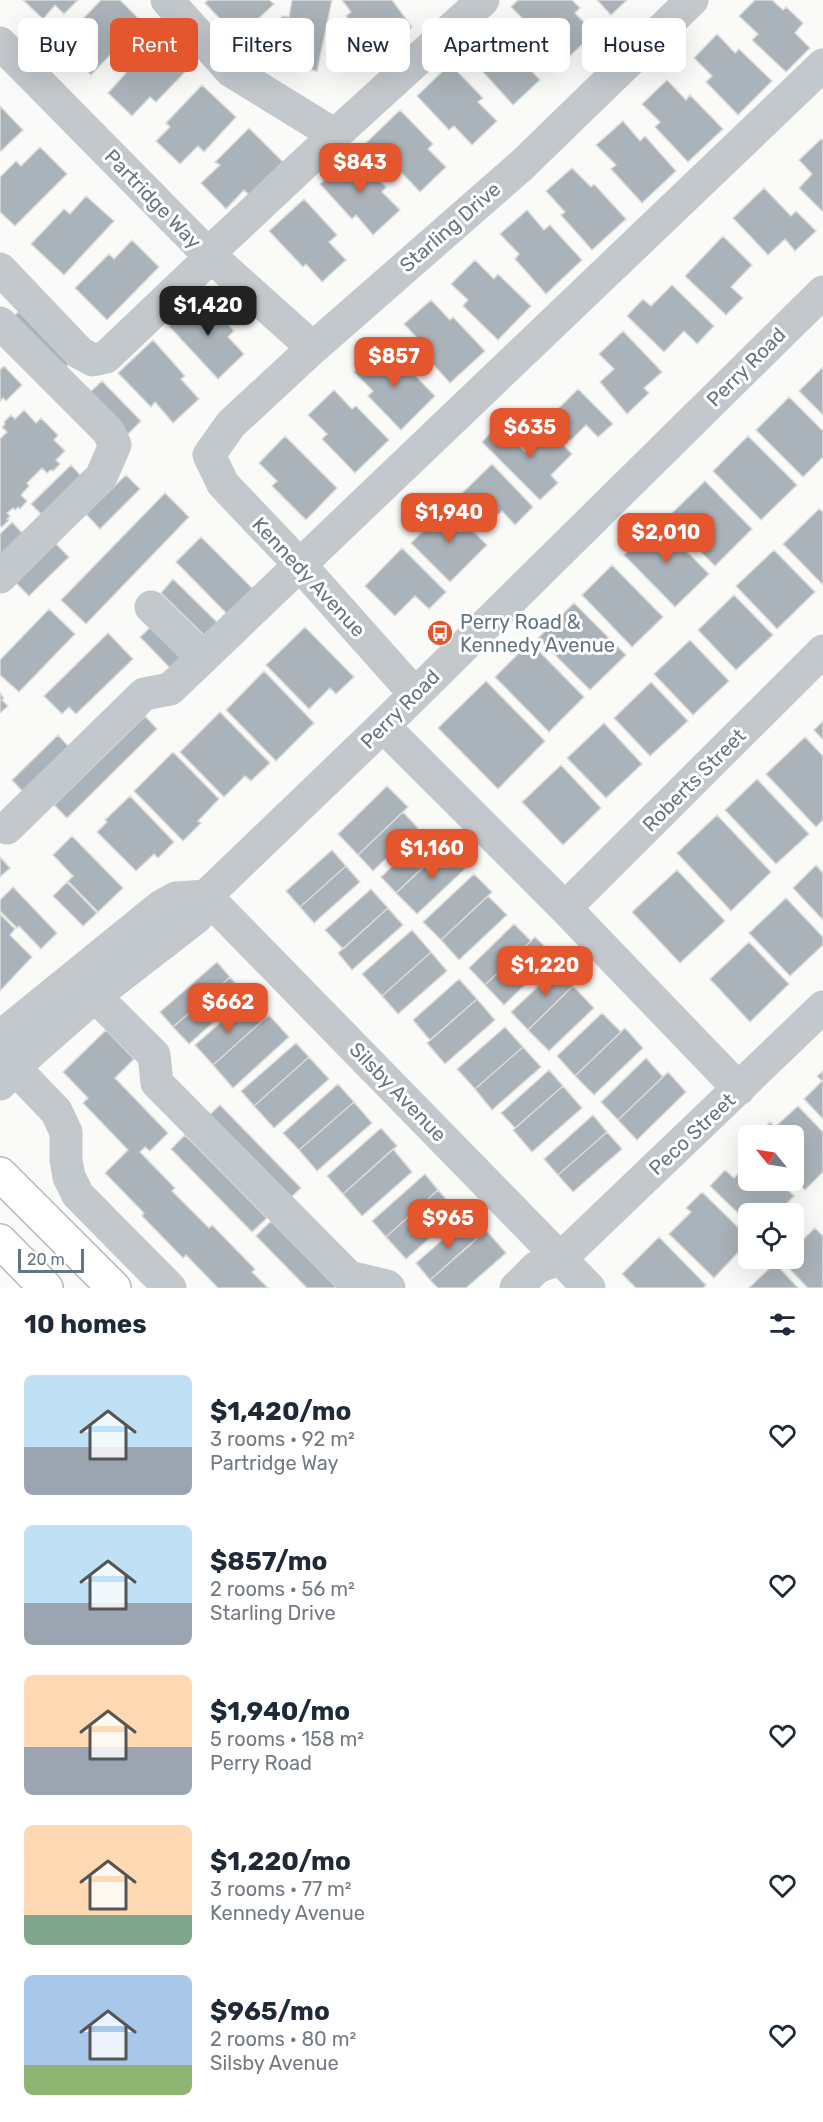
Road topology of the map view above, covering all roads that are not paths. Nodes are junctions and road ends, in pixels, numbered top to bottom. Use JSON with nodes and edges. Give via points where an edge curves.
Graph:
{"nodes":[{"id":1,"x":167,"y":0,"type":"edge"},
{"id":2,"x":483,"y":0,"type":"edge"},
{"id":3,"x":692,"y":0,"type":"edge"},
{"id":4,"x":0,"y":43,"type":"edge"},
{"id":5,"x":823,"y":65,"type":"edge"},
{"id":6,"x":335,"y":135,"type":"junction"},
{"id":7,"x":210,"y":256,"type":"junction"},
{"id":8,"x":0,"y":269,"type":"edge"},
{"id":9,"x":823,"y":292,"type":"edge"},
{"id":10,"x":0,"y":322,"type":"edge"},
{"id":11,"x":313,"y":348,"type":"junction"},
{"id":12,"x":209,"y":455,"type":"joint"},
{"id":13,"x":301,"y":566,"type":"junction"},
{"id":14,"x":0,"y":577,"type":"edge"},
{"id":15,"x":151,"y":607,"type":"dead end"},
{"id":16,"x":823,"y":651,"type":"edge"},
{"id":17,"x":202,"y":658,"type":"junction"},
{"id":18,"x":415,"y":694,"type":"junction"},
{"id":19,"x":383,"y":726,"type":"junction"},
{"id":20,"x":7,"y":828,"type":"dead end"},
{"id":21,"x":206,"y":896,"type":"junction"},
{"id":22,"x":565,"y":908,"type":"junction"},
{"id":23,"x":95,"y":996,"type":"junction"},
{"id":24,"x":823,"y":1007,"type":"edge"},
{"id":25,"x":0,"y":1037,"type":"edge"},
{"id":26,"x":5,"y":1069,"type":"edge"},
{"id":27,"x":740,"y":1089,"type":"junction"},
{"id":28,"x":0,"y":1174,"type":"edge"},
{"id":29,"x":0,"y":1241,"type":"edge"},
{"id":30,"x":556,"y":1274,"type":"edge"},
{"id":31,"x":46,"y":1288,"type":"edge"},
{"id":32,"x":114,"y":1288,"type":"edge"},
{"id":33,"x":170,"y":1288,"type":"edge"},
{"id":34,"x":389,"y":1288,"type":"edge"},
{"id":35,"x":516,"y":1288,"type":"edge"},
{"id":36,"x":589,"y":1288,"type":"edge"}],
"edges":[{"from":1,"to":6,"type":"street","via":[[231,71]]},
{"from":2,"to":6,"type":"street"},
{"from":3,"to":11,"type":"street","name":"Starling Drive","via":[[522,165]]},
{"from":4,"to":7,"type":"street","name":"Partridge Way"},
{"from":5,"to":13,"type":"street"},
{"from":6,"to":7,"type":"street"},
{"from":7,"to":8,"type":"street","via":[[106,357],[93,360],[80,353]]},
{"from":7,"to":11,"type":"street","name":"Partridge Way"},
{"from":9,"to":18,"type":"street","name":"Perry Road"},
{"from":10,"to":14,"type":"street","via":[[108,431],[115,445],[101,477]]},
{"from":11,"to":12,"type":"street","name":"Starling Drive","via":[[231,424]]},
{"from":12,"to":13,"type":"street","name":"Kennedy Avenue","via":[[223,484]]},
{"from":13,"to":17,"type":"street"},
{"from":13,"to":18,"type":"street","name":"Kennedy Avenue"},
{"from":15,"to":17,"type":"street"},
{"from":16,"to":22,"type":"street","name":"Roberts Street"},
{"from":17,"to":20,"type":"street","via":[[170,689],[144,694]]},
{"from":18,"to":19,"type":"street","name":"Perry Road"},
{"from":19,"to":21,"type":"street","name":"Perry Road"},
{"from":19,"to":22,"type":"street"},
{"from":21,"to":23,"type":"street","name":"Perry Road","via":[[197,917]]},
{"from":21,"to":25,"type":"street","via":[[176,898],[160,907]]},
{"from":21,"to":30,"type":"street","name":"Silsby Avenue"},
{"from":22,"to":27,"type":"street"},
{"from":23,"to":26,"type":"street","name":"Perry Road","via":[[31,1052]]},
{"from":23,"to":34,"type":"street","via":[[154,1055],[157,1083],[349,1277]]},
{"from":24,"to":27,"type":"street","name":"Peco Street"},
{"from":26,"to":33,"type":"street","via":[[56,1112],[66,1132],[69,1178],[78,1195]]},
{"from":27,"to":30,"type":"street","name":"Peco Street"},
{"from":28,"to":32,"type":"main road"},
{"from":29,"to":31,"type":"main road"},
{"from":30,"to":35,"type":"street","name":"Peco Street","via":[[537,1267]]},
{"from":30,"to":36,"type":"street","name":"Silsby Avenue"}]}
